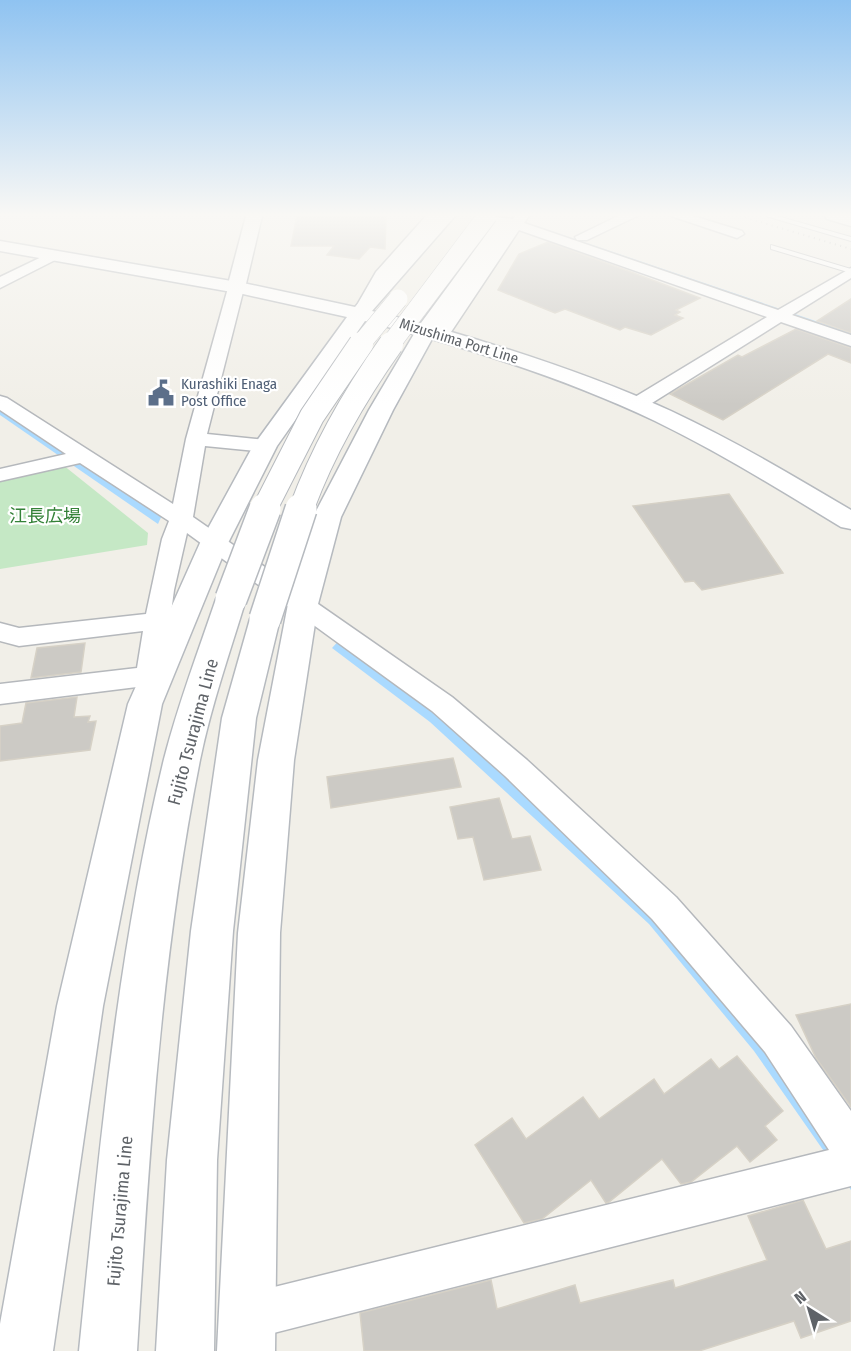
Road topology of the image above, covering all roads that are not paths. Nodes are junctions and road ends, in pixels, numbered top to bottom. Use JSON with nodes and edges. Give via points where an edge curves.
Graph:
{"nodes":[{"id":1,"x":187,"y":279,"type":"edge"},
{"id":2,"x":238,"y":279,"type":"edge"},
{"id":3,"x":379,"y":279,"type":"edge"},
{"id":4,"x":391,"y":279,"type":"edge"},
{"id":5,"x":415,"y":279,"type":"edge"},
{"id":6,"x":452,"y":279,"type":"edge"},
{"id":7,"x":469,"y":279,"type":"edge"},
{"id":8,"x":688,"y":279,"type":"edge"},
{"id":9,"x":696,"y":279,"type":"edge"},
{"id":10,"x":839,"y":279,"type":"edge"},
{"id":11,"x":236,"y":288,"type":"junction"},
{"id":12,"x":361,"y":312,"type":"junction"},
{"id":13,"x":785,"y":312,"type":"junction"},
{"id":14,"x":851,"y":328,"type":"edge"},
{"id":15,"x":434,"y":332,"type":"junction"},
{"id":16,"x":851,"y":341,"type":"edge"},
{"id":17,"x":0,"y":402,"type":"edge"},
{"id":18,"x":638,"y":404,"type":"junction"},
{"id":19,"x":196,"y":439,"type":"junction"},
{"id":20,"x":265,"y":446,"type":"junction"},
{"id":21,"x":77,"y":458,"type":"junction"},
{"id":22,"x":0,"y":475,"type":"edge"},
{"id":23,"x":181,"y":519,"type":"junction"},
{"id":24,"x":851,"y":521,"type":"edge"},
{"id":25,"x":214,"y":543,"type":"junction"},
{"id":26,"x":267,"y":607,"type":"junction"},
{"id":27,"x":158,"y":621,"type":"junction"},
{"id":28,"x":0,"y":632,"type":"edge"},
{"id":29,"x":147,"y":690,"type":"junction"},
{"id":30,"x":0,"y":694,"type":"edge"},
{"id":31,"x":846,"y":1160,"type":"edge"},
{"id":32,"x":246,"y":1334,"type":"edge"},
{"id":33,"x":24,"y":1351,"type":"edge"},
{"id":34,"x":108,"y":1351,"type":"edge"},
{"id":35,"x":185,"y":1351,"type":"edge"}],
"edges":[{"from":1,"to":11,"type":"main road","name":"Mizushima Port Line"},
{"from":2,"to":11,"type":"main road"},
{"from":3,"to":12,"type":"street"},
{"from":4,"to":12,"type":"main road"},
{"from":5,"to":26,"type":"main road","name":"Fujito Tsurajima Line","bridge":true,"via":[[349,361],[297,443],[248,548]]},
{"from":6,"to":26,"type":"main road","name":"Fujito Tsurajima Line","bridge":true,"via":[[391,345],[355,397],[299,512]]},
{"from":7,"to":15,"type":"main road"},
{"from":8,"to":13,"type":"street"},
{"from":9,"to":13,"type":"street"},
{"from":10,"to":13,"type":"street"},
{"from":11,"to":12,"type":"main road","name":"Mizushima Port Line"},
{"from":11,"to":19,"type":"street"},
{"from":12,"to":15,"type":"main road","name":"Mizushima Port Line"},
{"from":12,"to":20,"type":"main road"},
{"from":13,"to":14,"type":"street"},
{"from":13,"to":16,"type":"street"},
{"from":13,"to":18,"type":"street"},
{"from":15,"to":18,"type":"main road","name":"Mizushima Port Line","via":[[520,359]]},
{"from":15,"to":26,"type":"main road","via":[[381,410],[327,517]]},
{"from":17,"to":21,"type":"street"},
{"from":18,"to":24,"type":"main road","name":"Mizushima Port Line"},
{"from":19,"to":20,"type":"street"},
{"from":19,"to":23,"type":"street"},
{"from":20,"to":25,"type":"main road"},
{"from":21,"to":22,"type":"street"},
{"from":21,"to":23,"type":"street"},
{"from":23,"to":25,"type":"street"},
{"from":23,"to":27,"type":"street","via":[[173,539]]},
{"from":25,"to":26,"type":"street"},
{"from":25,"to":29,"type":"main road"},
{"from":26,"to":31,"type":"street","via":[[442,704],[664,908],[778,1039]]},
{"from":26,"to":32,"type":"main road","via":[[276,760],[258,933]]},
{"from":26,"to":34,"type":"main road","name":"Fujito Tsurajima Line","via":[[182,758],[149,933]]},
{"from":26,"to":35,"type":"main road","name":"Fujito Tsurajima Line","via":[[239,718],[212,931],[192,1160]]},
{"from":27,"to":28,"type":"street","via":[[19,637]]},
{"from":27,"to":29,"type":"street"},
{"from":29,"to":30,"type":"street"},
{"from":29,"to":33,"type":"main road","via":[[80,1006]]},
{"from":31,"to":32,"type":"street"}]}
